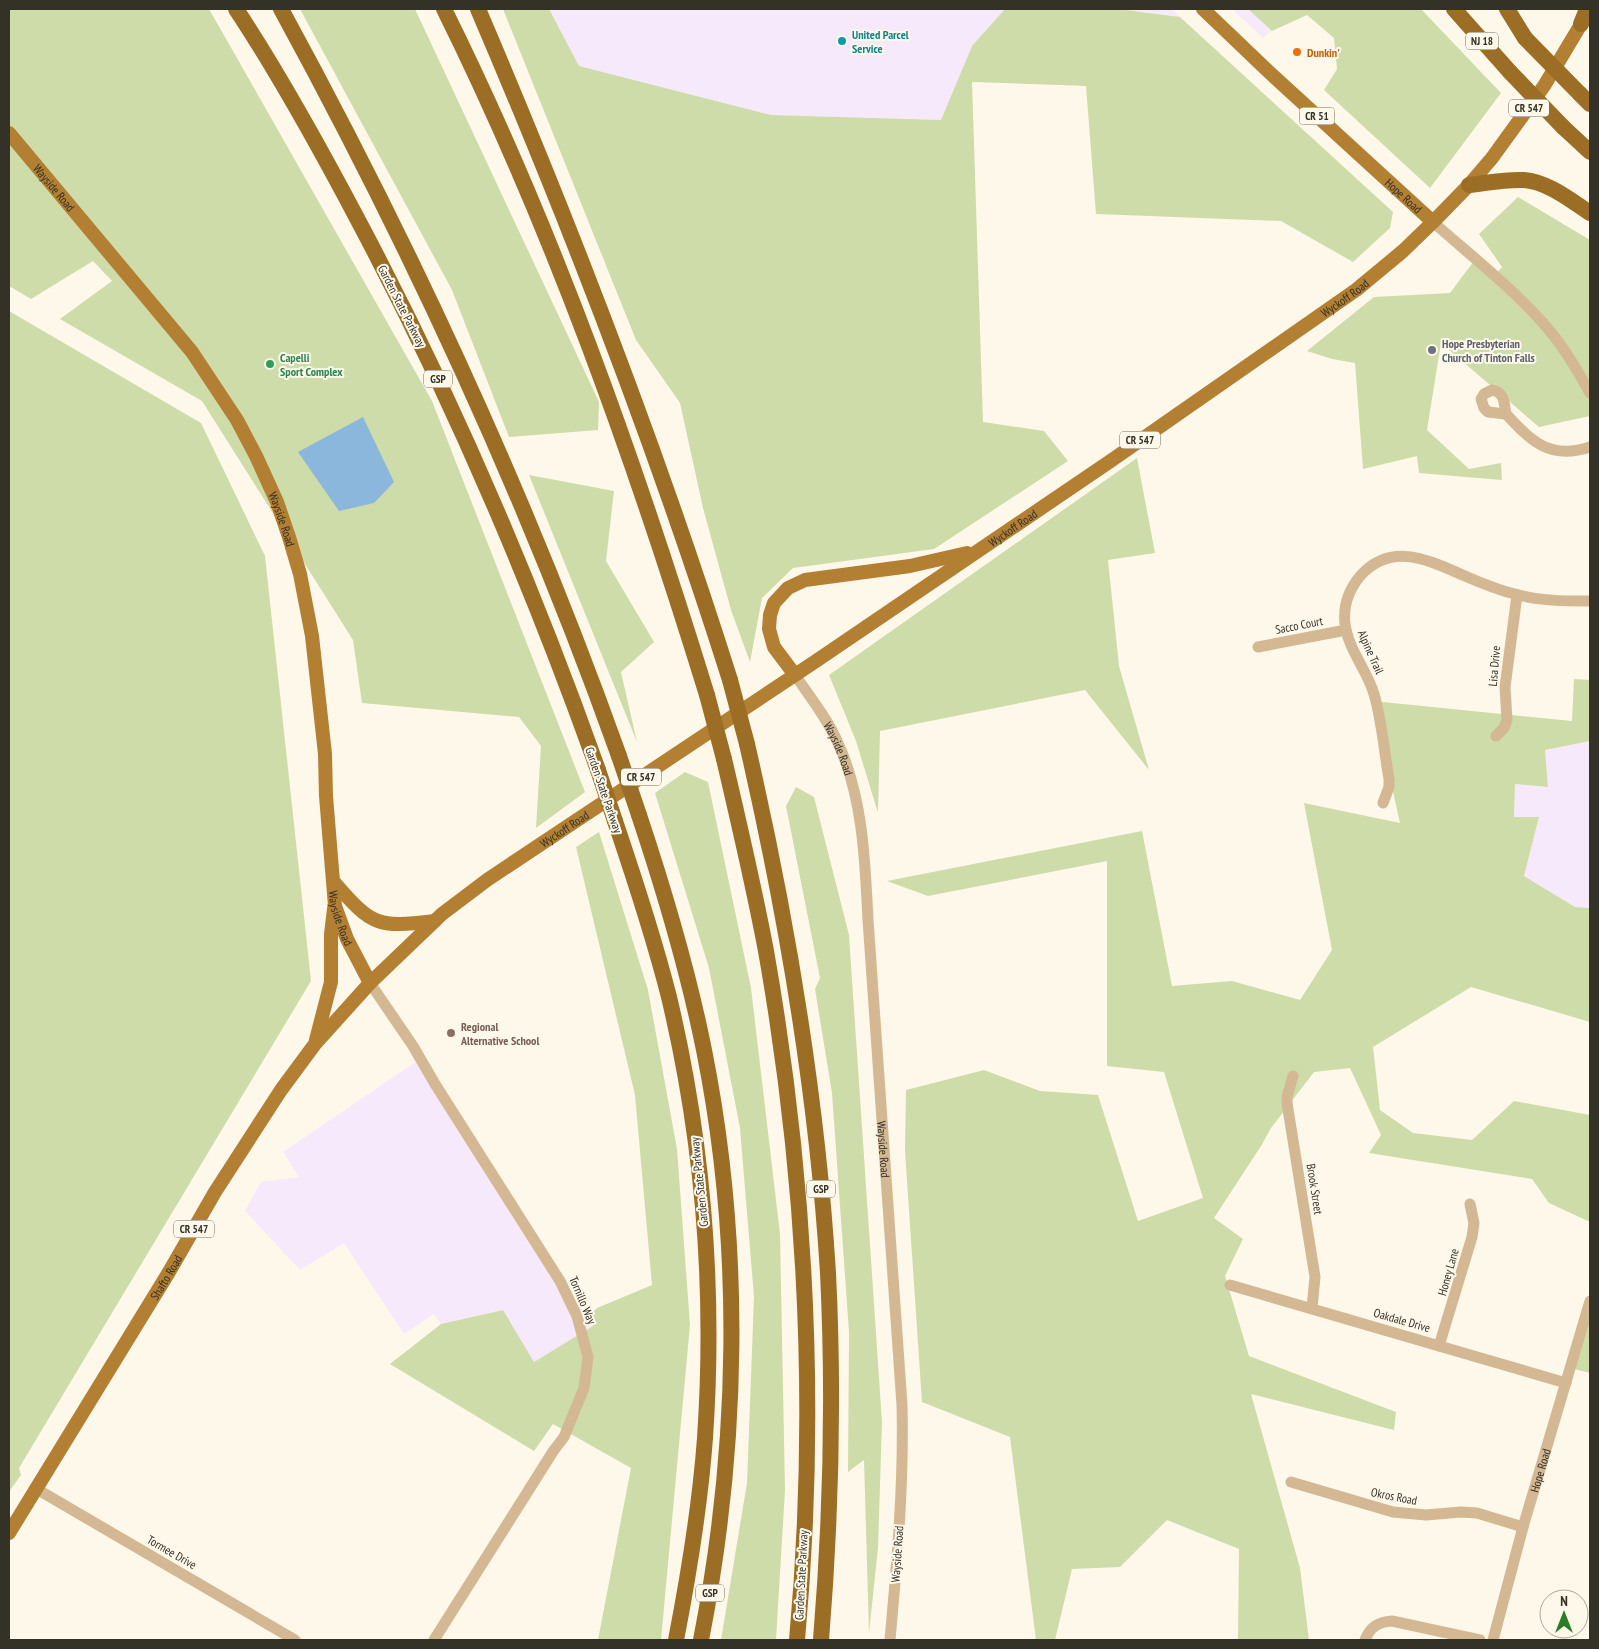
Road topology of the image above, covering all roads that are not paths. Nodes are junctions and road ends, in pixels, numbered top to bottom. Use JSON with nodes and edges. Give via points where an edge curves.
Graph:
{"nodes":[{"id":1,"x":236,"y":9,"type":"edge"},
{"id":2,"x":281,"y":9,"type":"edge"},
{"id":3,"x":444,"y":9,"type":"edge"},
{"id":4,"x":478,"y":9,"type":"edge"},
{"id":5,"x":1203,"y":9,"type":"edge"},
{"id":6,"x":1454,"y":9,"type":"edge"},
{"id":7,"x":1501,"y":9,"type":"edge"},
{"id":8,"x":1506,"y":9,"type":"edge"},
{"id":9,"x":1589,"y":9,"type":"edge"},
{"id":10,"x":1581,"y":24,"type":"joint"},
{"id":11,"x":1522,"y":32,"type":"junction"},
{"id":12,"x":1585,"y":99,"type":"edge"},
{"id":13,"x":9,"y":133,"type":"edge"},
{"id":14,"x":1590,"y":152,"type":"edge"},
{"id":15,"x":1469,"y":186,"type":"junction"},
{"id":16,"x":1590,"y":213,"type":"edge"},
{"id":17,"x":1433,"y":222,"type":"junction"},
{"id":18,"x":1590,"y":393,"type":"edge"},
{"id":19,"x":1506,"y":414,"type":"dead end"},
{"id":20,"x":1590,"y":447,"type":"edge"},
{"id":21,"x":974,"y":552,"type":"junction"},
{"id":22,"x":1517,"y":595,"type":"junction"},
{"id":23,"x":1590,"y":602,"type":"edge"},
{"id":24,"x":1346,"y":630,"type":"junction"},
{"id":25,"x":1258,"y":646,"type":"dead end"},
{"id":26,"x":795,"y":675,"type":"junction"},
{"id":27,"x":1496,"y":736,"type":"dead end"},
{"id":28,"x":1383,"y":803,"type":"dead end"},
{"id":29,"x":334,"y":882,"type":"junction"},
{"id":30,"x":335,"y":906,"type":"junction"},
{"id":31,"x":434,"y":921,"type":"junction"},
{"id":32,"x":370,"y":982,"type":"junction"},
{"id":33,"x":315,"y":1044,"type":"junction"},
{"id":34,"x":1293,"y":1076,"type":"dead end"},
{"id":35,"x":1470,"y":1204,"type":"dead end"},
{"id":36,"x":1230,"y":1285,"type":"dead end"},
{"id":37,"x":1590,"y":1301,"type":"edge"},
{"id":38,"x":1312,"y":1308,"type":"junction"},
{"id":39,"x":1439,"y":1346,"type":"junction"},
{"id":40,"x":1566,"y":1383,"type":"junction"},
{"id":41,"x":1291,"y":1482,"type":"dead end"},
{"id":42,"x":35,"y":1488,"type":"junction"},
{"id":43,"x":1523,"y":1527,"type":"junction"},
{"id":44,"x":9,"y":1532,"type":"edge"},
{"id":45,"x":295,"y":1640,"type":"edge"},
{"id":46,"x":434,"y":1640,"type":"edge"},
{"id":47,"x":676,"y":1640,"type":"edge"},
{"id":48,"x":700,"y":1640,"type":"edge"},
{"id":49,"x":797,"y":1640,"type":"edge"},
{"id":50,"x":821,"y":1640,"type":"edge"},
{"id":51,"x":890,"y":1640,"type":"edge"},
{"id":52,"x":1365,"y":1640,"type":"edge"},
{"id":53,"x":1480,"y":1640,"type":"edge"},
{"id":54,"x":1492,"y":1640,"type":"edge"}],
"edges":[{"from":1,"to":47,"type":"highway","name":"Garden State Parkway","number":"GSP","bridge":true,"via":[[335,176],[424,350],[474,457],[548,635],[598,770],[656,950],[678,1039],[696,1156],[707,1274],[705,1438],[686,1592]]},
{"from":2,"to":48,"type":"highway","name":"Garden State Parkway","number":"GSP","bridge":true,"via":[[393,225],[524,511],[619,756],[678,938],[714,1103],[727,1220],[732,1322],[728,1445],[717,1546]]},
{"from":3,"to":49,"type":"highway","name":"Garden State Parkway","number":"GSP","bridge":true,"via":[[526,188],[583,330],[651,520],[707,695],[750,871],[766,950],[785,1079],[799,1207],[807,1379],[806,1476]]},
{"from":4,"to":50,"type":"highway","name":"Garden State Parkway","number":"GSP","bridge":true,"via":[[615,347],[668,494],[730,680],[767,829],[805,1044],[828,1275],[831,1464]]},
{"from":5,"to":17,"type":"main road","name":"Hope Road","number":"CR 51"},
{"from":6,"to":14,"type":"highway","number":"NJ 18","bridge":true,"via":[[1510,72]]},
{"from":7,"to":11,"type":"highway","number":"NJ 18"},
{"from":8,"to":11,"type":"highway"},
{"from":9,"to":10,"type":"highway"},
{"from":10,"to":15,"type":"main road","name":"Wyckoff Road","number":"CR 547","via":[[1544,86]]},
{"from":11,"to":12,"type":"highway","number":"NJ 18","bridge":true},
{"from":13,"to":29,"type":"main road","name":"Wayside Road","via":[[192,352],[237,420],[277,502],[300,574],[312,636]]},
{"from":15,"to":16,"type":"highway","via":[[1531,181],[1555,191]]},
{"from":15,"to":17,"type":"main road","name":"Wyckoff Road","number":"CR 547"},
{"from":17,"to":18,"type":"street","name":"Hope Road","via":[[1544,324]]},
{"from":17,"to":21,"type":"main road","name":"Wyckoff Road","number":"CR 547","via":[[1356,290],[1316,319]]},
{"from":19,"to":20,"type":"street","via":[[1543,447],[1572,452]]},
{"from":21,"to":26,"type":"main road","name":"Wyckoff Road","number":"CR 547"},
{"from":21,"to":26,"type":"main road","via":[[910,566],[805,580],[788,588],[774,603],[769,629],[774,647]]},
{"from":22,"to":23,"type":"street","name":"Alpine Trail","via":[[1553,601]]},
{"from":22,"to":24,"type":"street","name":"Alpine Trail","via":[[1431,561],[1397,556],[1371,566],[1353,585],[1344,612]]},
{"from":22,"to":27,"type":"street","name":"Lisa Drive","via":[[1505,687],[1507,720]]},
{"from":24,"to":25,"type":"street","name":"Sacco Court"},
{"from":24,"to":28,"type":"street","name":"Alpine Trail","via":[[1376,701],[1389,780]]},
{"from":26,"to":31,"type":"main road","name":"Wyckoff Road","number":"CR 547","via":[[488,880]]},
{"from":26,"to":51,"type":"street","name":"Wayside Road","via":[[830,727],[849,770],[859,812],[866,872],[902,1406],[901,1507]]},
{"from":29,"to":30,"type":"main road","name":"Wayside Road"},
{"from":29,"to":31,"type":"main road","via":[[362,913],[380,923],[406,925]]},
{"from":30,"to":32,"type":"main road","name":"Wayside Road","via":[[347,939]]},
{"from":30,"to":33,"type":"main road","via":[[331,934],[331,982]]},
{"from":31,"to":32,"type":"main road","name":"Wyckoff Road","number":"CR 547"},
{"from":32,"to":33,"type":"main road","name":"Shafto Road","number":"CR 547"},
{"from":32,"to":46,"type":"street","name":"Tornillo Way","via":[[414,1046],[560,1281],[578,1316],[588,1357],[584,1388],[564,1437]]},
{"from":33,"to":42,"type":"main road","name":"Shafto Road","number":"CR 547","via":[[253,1131]]},
{"from":34,"to":38,"type":"street","name":"Brook Street","via":[[1287,1102],[1315,1277]]},
{"from":35,"to":39,"type":"street","name":"Honey Lane","via":[[1474,1223],[1472,1237]]},
{"from":36,"to":38,"type":"street","name":"Oakdale Drive"},
{"from":37,"to":40,"type":"street","name":"Hope Road"},
{"from":38,"to":39,"type":"street","name":"Oakdale Drive"},
{"from":39,"to":40,"type":"street","name":"Oakdale Drive"},
{"from":40,"to":43,"type":"street","name":"Hope Road"},
{"from":41,"to":43,"type":"street","name":"Okros Road","via":[[1392,1512],[1426,1515],[1472,1512]]},
{"from":42,"to":44,"type":"main road","name":"Shafto Road","number":"CR 547"},
{"from":42,"to":45,"type":"street","name":"Tormee Drive"},
{"from":43,"to":54,"type":"street","name":"Hope Road"},
{"from":52,"to":53,"type":"street","via":[[1376,1624],[1392,1621]]}]}
